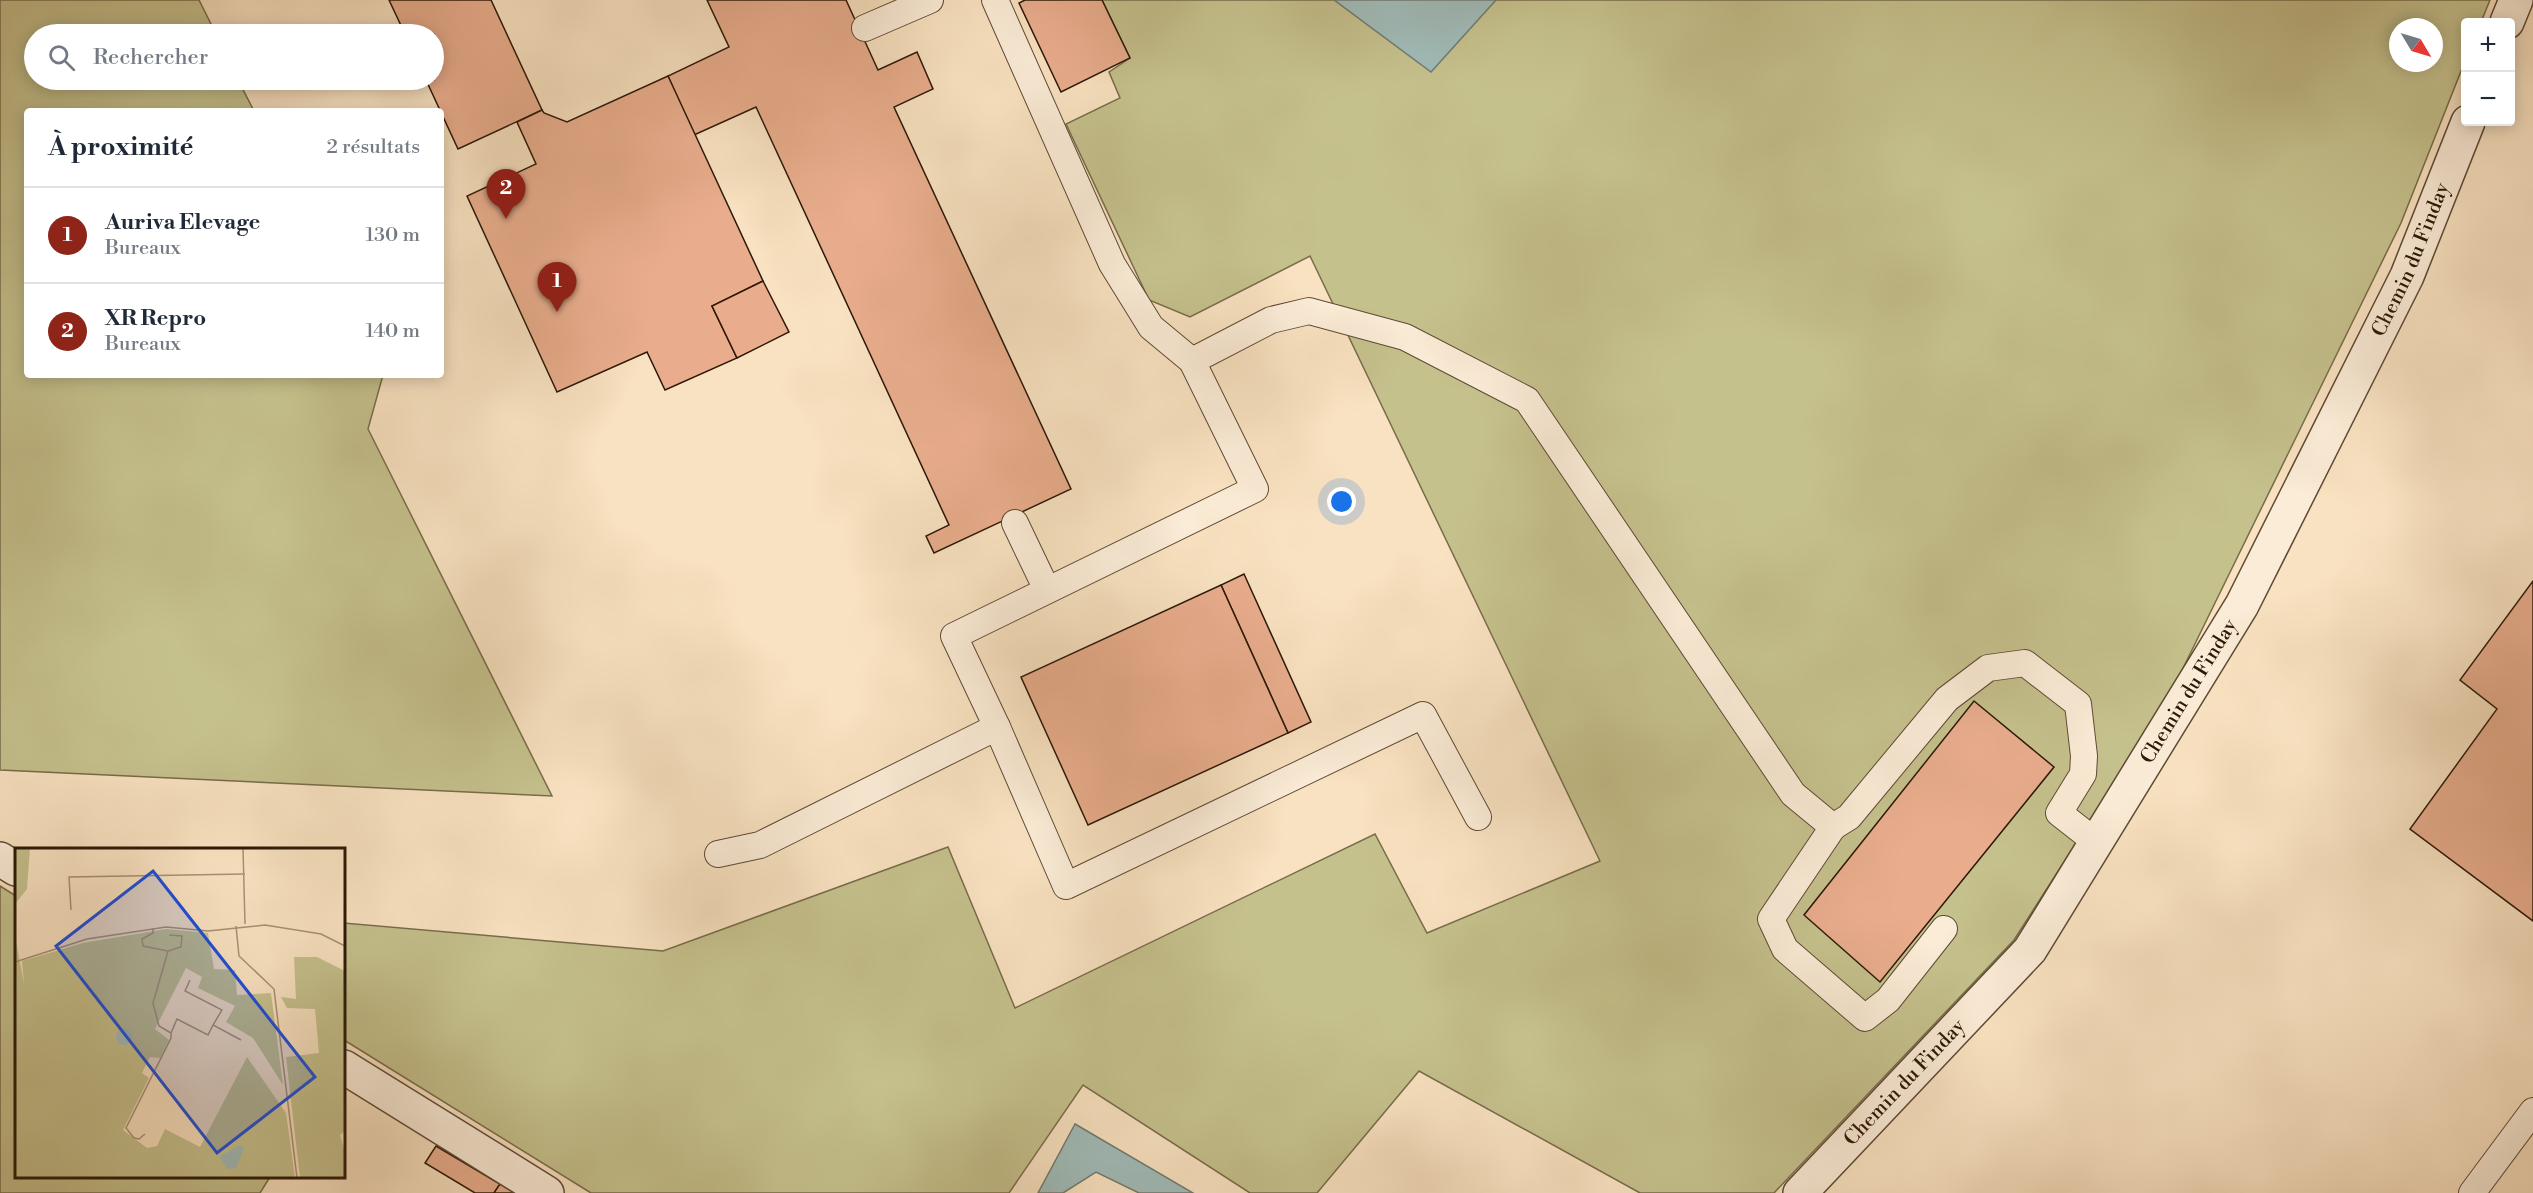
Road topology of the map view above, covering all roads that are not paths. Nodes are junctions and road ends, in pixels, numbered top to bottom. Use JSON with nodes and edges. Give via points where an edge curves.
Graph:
{"nodes":[{"id":1,"x":930,"y":0,"type":"edge"},
{"id":2,"x":995,"y":0,"type":"edge"},
{"id":3,"x":2516,"y":0,"type":"edge"},
{"id":4,"x":2509,"y":18,"type":"edge"},
{"id":5,"x":865,"y":28,"type":"dead end"},
{"id":6,"x":2466,"y":126,"type":"edge"},
{"id":7,"x":1192,"y":361,"type":"junction"},
{"id":8,"x":1015,"y":522,"type":"dead end"},
{"id":9,"x":1047,"y":590,"type":"junction"},
{"id":10,"x":997,"y":727,"type":"junction"},
{"id":11,"x":1478,"y":817,"type":"dead end"},
{"id":12,"x":1833,"y":827,"type":"junction"},
{"id":13,"x":2096,"y":842,"type":"junction"},
{"id":14,"x":718,"y":854,"type":"dead end"},
{"id":15,"x":0,"y":859,"type":"edge"},
{"id":16,"x":15,"y":868,"type":"edge"},
{"id":17,"x":1944,"y":929,"type":"dead end"},
{"id":18,"x":345,"y":1067,"type":"edge"},
{"id":19,"x":2533,"y":1111,"type":"edge"},
{"id":20,"x":547,"y":1193,"type":"edge"},
{"id":21,"x":1800,"y":1193,"type":"edge"},
{"id":22,"x":2472,"y":1193,"type":"edge"}],
"edges":[{"from":1,"to":5,"type":"lane"},
{"from":2,"to":7,"type":"lane","via":[[1112,264],[1151,327]]},
{"from":3,"to":4,"type":"street"},
{"from":6,"to":13,"type":"street","name":"Chemin du Finday","via":[[2407,276],[2242,605]]},
{"from":7,"to":9,"type":"lane","via":[[1255,489]]},
{"from":7,"to":12,"type":"lane","via":[[1271,320],[1309,311],[1405,337],[1527,400],[1793,794]]},
{"from":8,"to":9,"type":"lane"},
{"from":9,"to":10,"type":"lane","via":[[954,636]]},
{"from":10,"to":11,"type":"lane","via":[[1066,886],[1423,715]]},
{"from":10,"to":14,"type":"lane","via":[[760,845]]},
{"from":12,"to":13,"type":"lane","via":[[1850,817],[1947,699],[1988,668],[2025,663],[2078,704],[2083,774],[2059,813]]},
{"from":12,"to":17,"type":"lane","via":[[1771,919],[1785,949],[1865,1018],[1888,1000]]},
{"from":13,"to":21,"type":"street","name":"Chemin du Finday","via":[[2030,950]]},
{"from":15,"to":16,"type":"street"},
{"from":18,"to":20,"type":"street"},
{"from":19,"to":22,"type":"lane"}]}
